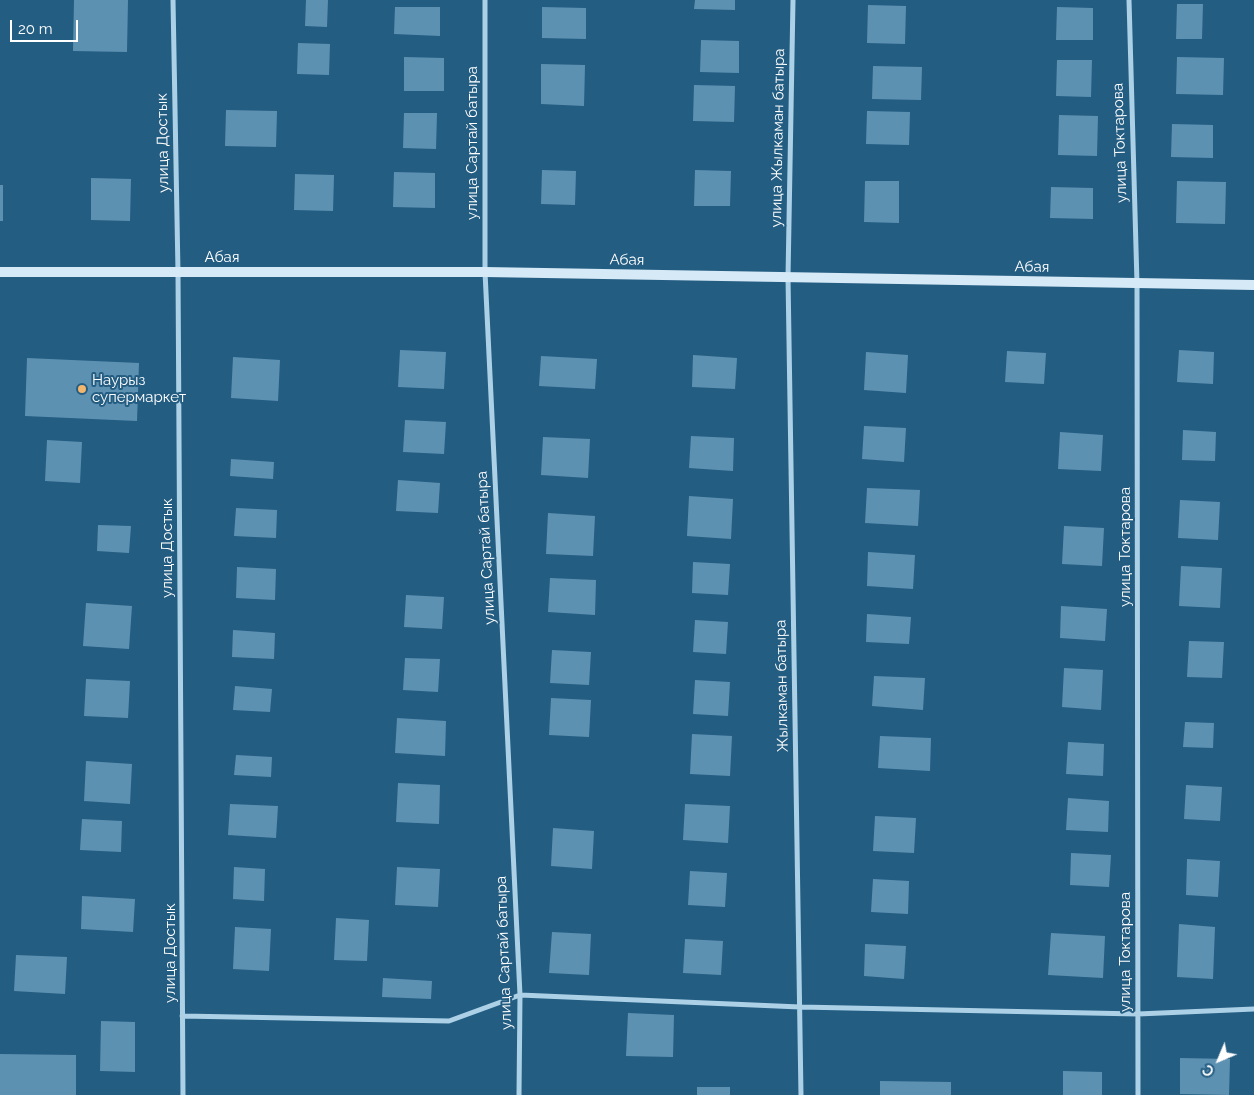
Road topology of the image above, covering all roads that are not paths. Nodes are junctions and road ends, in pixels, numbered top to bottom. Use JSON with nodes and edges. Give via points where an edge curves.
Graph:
{"nodes":[{"id":1,"x":173,"y":0,"type":"edge"},
{"id":2,"x":484,"y":0,"type":"edge"},
{"id":3,"x":793,"y":0,"type":"edge"},
{"id":4,"x":1129,"y":0,"type":"edge"},
{"id":5,"x":0,"y":272,"type":"edge"},
{"id":6,"x":178,"y":272,"type":"junction"},
{"id":7,"x":485,"y":272,"type":"junction"},
{"id":8,"x":788,"y":277,"type":"junction"},
{"id":9,"x":1137,"y":283,"type":"junction"},
{"id":10,"x":1254,"y":285,"type":"edge"},
{"id":11,"x":520,"y":995,"type":"junction"},
{"id":12,"x":800,"y":1007,"type":"junction"},
{"id":13,"x":1254,"y":1009,"type":"edge"},
{"id":14,"x":1138,"y":1014,"type":"junction"},
{"id":15,"x":182,"y":1016,"type":"junction"},
{"id":16,"x":183,"y":1095,"type":"edge"},
{"id":17,"x":520,"y":1095,"type":"edge"},
{"id":18,"x":801,"y":1095,"type":"edge"},
{"id":19,"x":1138,"y":1095,"type":"edge"}],
"edges":[{"from":1,"to":6,"type":"street","name":"улица Достык"},
{"from":2,"to":7,"type":"street","name":"улица Сартай батыра"},
{"from":3,"to":8,"type":"street","name":"улица Жылкаман батыра"},
{"from":4,"to":9,"type":"street","name":"улица Токтарова"},
{"from":5,"to":6,"type":"street","name":"Абая"},
{"from":6,"to":7,"type":"street","name":"Абая"},
{"from":6,"to":15,"type":"street","name":"улица Достык"},
{"from":7,"to":8,"type":"street","name":"Абая"},
{"from":7,"to":11,"type":"street","name":"улица Сартай батыра"},
{"from":8,"to":9,"type":"street","name":"Абая"},
{"from":8,"to":12,"type":"street","name":"Жылкаман батыра"},
{"from":9,"to":10,"type":"street","name":"Абая"},
{"from":9,"to":14,"type":"street","name":"улица Токтарова"},
{"from":11,"to":12,"type":"street"},
{"from":11,"to":15,"type":"street","via":[[449,1021]]},
{"from":11,"to":17,"type":"street","name":"улица Сартай батыра"},
{"from":12,"to":14,"type":"street"},
{"from":12,"to":18,"type":"street","name":"Жылкаман батыра"},
{"from":13,"to":14,"type":"street"},
{"from":14,"to":19,"type":"street","name":"улица Токтарова"},
{"from":15,"to":16,"type":"street","name":"улица Достык"}]}
